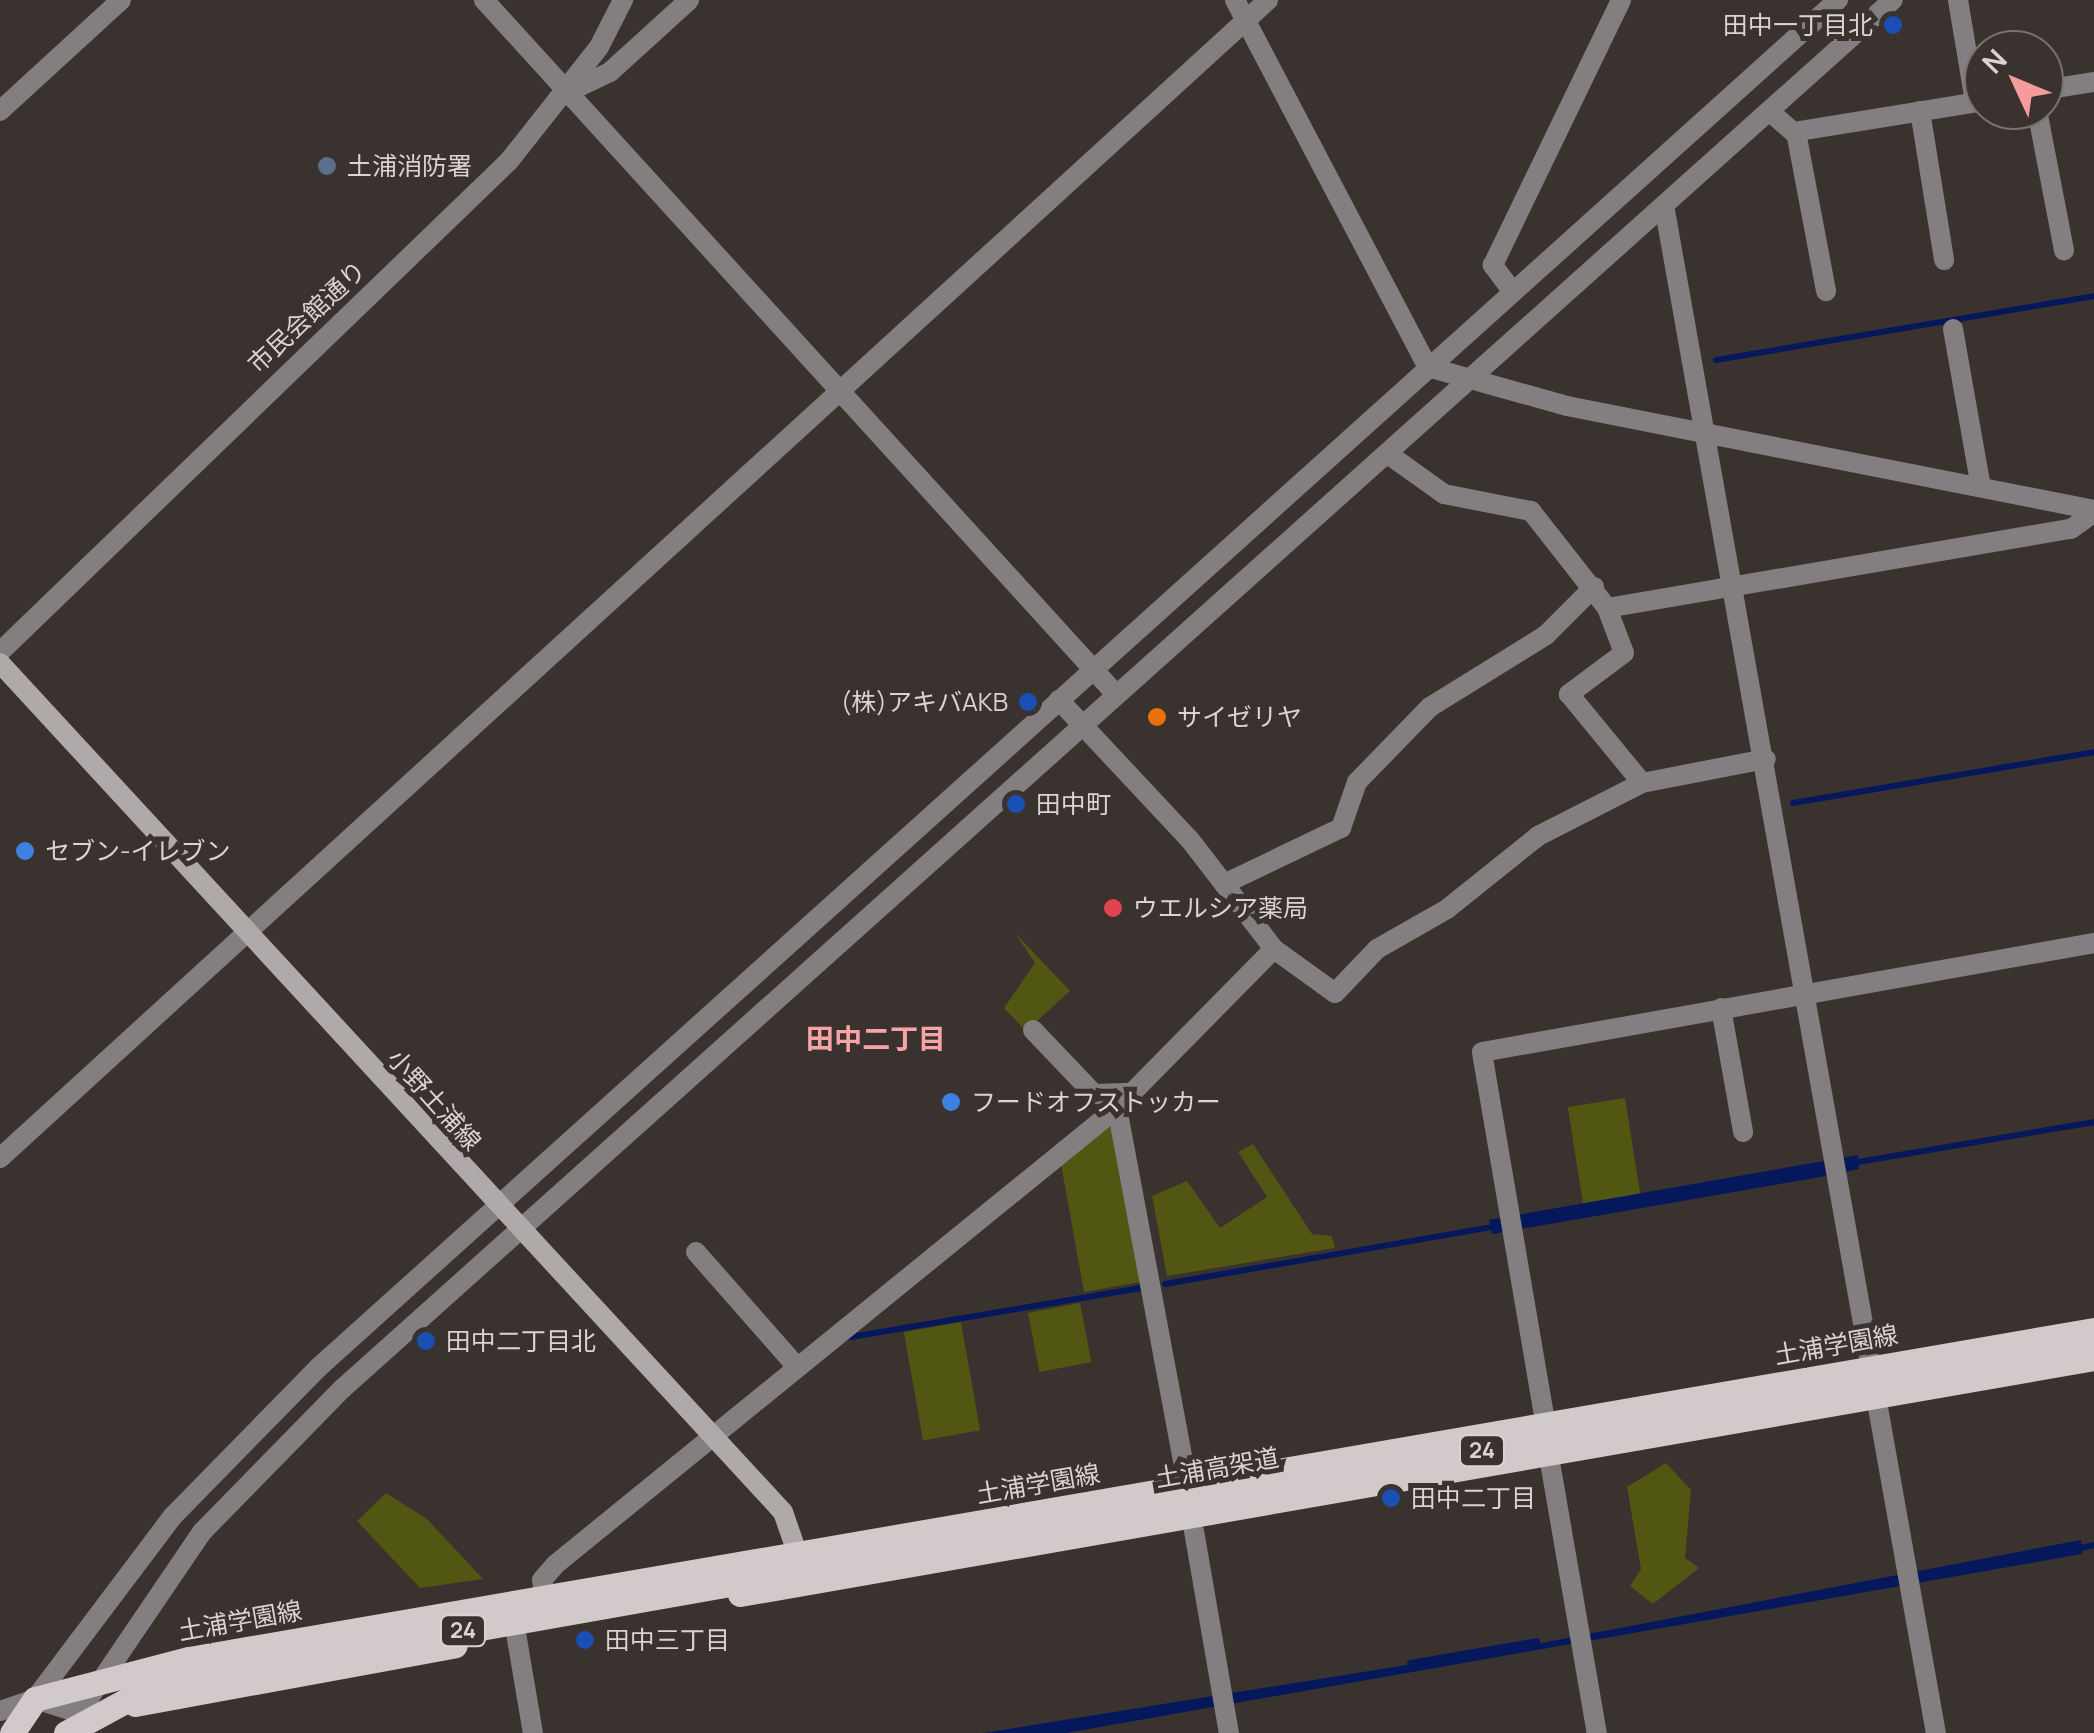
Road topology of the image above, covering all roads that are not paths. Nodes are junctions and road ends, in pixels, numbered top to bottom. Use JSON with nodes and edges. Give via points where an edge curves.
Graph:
{"nodes":[{"id":1,"x":121,"y":0,"type":"edge"},
{"id":2,"x":484,"y":0,"type":"edge"},
{"id":3,"x":623,"y":0,"type":"edge"},
{"id":4,"x":689,"y":0,"type":"edge"},
{"id":5,"x":1235,"y":0,"type":"edge"},
{"id":6,"x":1268,"y":0,"type":"edge"},
{"id":7,"x":1621,"y":0,"type":"edge"},
{"id":8,"x":1838,"y":0,"type":"edge"},
{"id":9,"x":1893,"y":0,"type":"edge"},
{"id":10,"x":1958,"y":0,"type":"edge"},
{"id":11,"x":1246,"y":20,"type":"junction"},
{"id":12,"x":1964,"y":30,"type":"edge"},
{"id":13,"x":2094,"y":82,"type":"edge"},
{"id":14,"x":2064,"y":87,"type":"edge"},
{"id":15,"x":568,"y":92,"type":"junction"},
{"id":16,"x":1964,"y":104,"type":"edge"},
{"id":17,"x":0,"y":111,"type":"edge"},
{"id":18,"x":1769,"y":111,"type":"junction"},
{"id":19,"x":1920,"y":111,"type":"junction"},
{"id":20,"x":2041,"y":130,"type":"edge"},
{"id":21,"x":1796,"y":132,"type":"junction"},
{"id":22,"x":1664,"y":206,"type":"junction"},
{"id":23,"x":2064,"y":250,"type":"dead end"},
{"id":24,"x":1944,"y":260,"type":"dead end"},
{"id":25,"x":1826,"y":291,"type":"dead end"},
{"id":26,"x":1512,"y":292,"type":"junction"},
{"id":27,"x":1953,"y":328,"type":"dead end"},
{"id":28,"x":1428,"y":367,"type":"junction"},
{"id":29,"x":1468,"y":381,"type":"junction"},
{"id":30,"x":843,"y":395,"type":"junction"},
{"id":31,"x":1710,"y":433,"type":"junction"},
{"id":32,"x":1388,"y":454,"type":"junction"},
{"id":33,"x":1981,"y":488,"type":"junction"},
{"id":34,"x":2094,"y":510,"type":"edge"},
{"id":35,"x":1736,"y":584,"type":"junction"},
{"id":36,"x":1594,"y":587,"type":"junction"},
{"id":37,"x":1607,"y":608,"type":"junction"},
{"id":38,"x":0,"y":652,"type":"edge"},
{"id":39,"x":0,"y":663,"type":"edge"},
{"id":40,"x":1094,"y":669,"type":"junction"},
{"id":41,"x":1114,"y":692,"type":"junction"},
{"id":42,"x":1059,"y":700,"type":"junction"},
{"id":43,"x":1080,"y":722,"type":"junction"},
{"id":44,"x":1766,"y":759,"type":"junction"},
{"id":45,"x":1642,"y":783,"type":"junction"},
{"id":46,"x":1224,"y":884,"type":"junction"},
{"id":47,"x":249,"y":933,"type":"junction"},
{"id":48,"x":2094,"y":943,"type":"edge"},
{"id":49,"x":1274,"y":949,"type":"junction"},
{"id":50,"x":1807,"y":993,"type":"junction"},
{"id":51,"x":1722,"y":1008,"type":"junction"},
{"id":52,"x":1033,"y":1030,"type":"dead end"},
{"id":53,"x":1124,"y":1101,"type":"junction"},
{"id":54,"x":1743,"y":1132,"type":"dead end"},
{"id":55,"x":0,"y":1158,"type":"edge"},
{"id":56,"x":495,"y":1204,"type":"junction"},
{"id":57,"x":520,"y":1233,"type":"junction"},
{"id":58,"x":696,"y":1252,"type":"dead end"},
{"id":59,"x":2094,"y":1330,"type":"edge"},
{"id":60,"x":2094,"y":1343,"type":"edge"},
{"id":61,"x":2094,"y":1358,"type":"edge"},
{"id":62,"x":796,"y":1366,"type":"junction"},
{"id":63,"x":1872,"y":1370,"type":"junction"},
{"id":64,"x":1877,"y":1396,"type":"junction"},
{"id":65,"x":1546,"y":1426,"type":"junction"},
{"id":66,"x":712,"y":1434,"type":"junction"},
{"id":67,"x":1552,"y":1468,"type":"dead end"},
{"id":68,"x":1185,"y":1472,"type":"dead end"},
{"id":69,"x":1194,"y":1531,"type":"dead end"},
{"id":70,"x":800,"y":1556,"type":"junction"},
{"id":71,"x":805,"y":1584,"type":"junction"},
{"id":72,"x":546,"y":1600,"type":"junction"},
{"id":73,"x":516,"y":1634,"type":"junction"},
{"id":74,"x":98,"y":1680,"type":"junction"},
{"id":75,"x":34,"y":1699,"type":"junction"},
{"id":76,"x":0,"y":1711,"type":"edge"},
{"id":77,"x":71,"y":1726,"type":"edge"},
{"id":78,"x":12,"y":1733,"type":"edge"},
{"id":79,"x":533,"y":1733,"type":"edge"},
{"id":80,"x":1229,"y":1733,"type":"edge"},
{"id":81,"x":1596,"y":1733,"type":"edge"},
{"id":82,"x":1936,"y":1733,"type":"edge"}],
"edges":[{"from":1,"to":17,"type":"street"},
{"from":2,"to":15,"type":"street"},
{"from":3,"to":15,"type":"street","name":"市民会館通り"},
{"from":4,"to":15,"type":"street","via":[[610,72]]},
{"from":5,"to":11,"type":"street"},
{"from":6,"to":11,"type":"street"},
{"from":7,"to":26,"type":"street","via":[[1492,265]]},
{"from":8,"to":26,"type":"street"},
{"from":9,"to":18,"type":"street"},
{"from":10,"to":12,"type":"street"},
{"from":11,"to":28,"type":"street"},
{"from":11,"to":30,"type":"street"},
{"from":13,"to":14,"type":"street"},
{"from":15,"to":30,"type":"street"},
{"from":15,"to":38,"type":"street","name":"市民会館通り","via":[[509,161]]},
{"from":16,"to":19,"type":"street"},
{"from":18,"to":21,"type":"street"},
{"from":18,"to":22,"type":"street"},
{"from":19,"to":21,"type":"street"},
{"from":19,"to":24,"type":"street"},
{"from":20,"to":23,"type":"street"},
{"from":21,"to":25,"type":"street"},
{"from":22,"to":29,"type":"street"},
{"from":22,"to":31,"type":"street"},
{"from":26,"to":28,"type":"street"},
{"from":27,"to":33,"type":"street"},
{"from":28,"to":29,"type":"street"},
{"from":28,"to":40,"type":"street"},
{"from":29,"to":31,"type":"street"},
{"from":29,"to":32,"type":"street"},
{"from":30,"to":40,"type":"street"},
{"from":30,"to":47,"type":"street"},
{"from":31,"to":33,"type":"street"},
{"from":31,"to":35,"type":"street"},
{"from":32,"to":36,"type":"street","via":[[1444,494],[1531,511]]},
{"from":32,"to":41,"type":"street"},
{"from":33,"to":34,"type":"street"},
{"from":34,"to":35,"type":"street","via":[[2070,529]]},
{"from":35,"to":37,"type":"street"},
{"from":35,"to":44,"type":"street"},
{"from":36,"to":37,"type":"street"},
{"from":36,"to":46,"type":"street","via":[[1546,635],[1430,707],[1358,782],[1341,828]]},
{"from":37,"to":45,"type":"street","via":[[1624,653],[1569,694]]},
{"from":39,"to":47,"type":"main road","name":"小野土浦線"},
{"from":40,"to":41,"type":"street"},
{"from":40,"to":42,"type":"street"},
{"from":41,"to":43,"type":"street"},
{"from":42,"to":43,"type":"street"},
{"from":42,"to":56,"type":"street"},
{"from":43,"to":46,"type":"street"},
{"from":43,"to":57,"type":"street"},
{"from":44,"to":45,"type":"street"},
{"from":44,"to":50,"type":"street"},
{"from":45,"to":49,"type":"street","via":[[1538,836],[1447,909],[1377,949],[1335,993]]},
{"from":46,"to":49,"type":"street"},
{"from":47,"to":55,"type":"street"},
{"from":47,"to":56,"type":"main road","name":"小野土浦線"},
{"from":48,"to":50,"type":"street"},
{"from":49,"to":53,"type":"street"},
{"from":50,"to":51,"type":"street"},
{"from":50,"to":63,"type":"street"},
{"from":51,"to":54,"type":"street"},
{"from":51,"to":65,"type":"street","via":[[1482,1052]]},
{"from":52,"to":53,"type":"street","via":[[1094,1094]]},
{"from":53,"to":62,"type":"street"},
{"from":53,"to":68,"type":"street"},
{"from":56,"to":57,"type":"main road","name":"小野土浦線"},
{"from":56,"to":75,"type":"street","via":[[228,1456]]},
{"from":57,"to":66,"type":"main road","name":"小野土浦線"},
{"from":57,"to":74,"type":"street","via":[[252,1476]]},
{"from":58,"to":62,"type":"street"},
{"from":59,"to":63,"type":"main road","name":"土浦学園線","number":"24"},
{"from":60,"to":77,"type":"main road","name":"土浦高架道","number":"24","bridge":true,"via":[[226,1673],[146,1690]]},
{"from":61,"to":64,"type":"main road","number":"24"},
{"from":62,"to":66,"type":"street"},
{"from":63,"to":64,"type":"street"},
{"from":63,"to":65,"type":"main road","name":"土浦学園線","number":"24"},
{"from":64,"to":71,"type":"main road","number":"24"},
{"from":64,"to":82,"type":"street"},
{"from":65,"to":70,"type":"main road","name":"土浦学園線","number":"24"},
{"from":66,"to":70,"type":"main road","name":"小野土浦線","via":[[782,1512]]},
{"from":66,"to":72,"type":"street","via":[[556,1564],[542,1580]]},
{"from":67,"to":81,"type":"street"},
{"from":69,"to":80,"type":"street"},
{"from":70,"to":71,"type":"main road","name":"小野土浦線"},
{"from":70,"to":72,"type":"main road","name":"土浦学園線","number":"24"},
{"from":71,"to":73,"type":"main road","number":"24"},
{"from":72,"to":74,"type":"main road","name":"土浦学園線","number":"24"},
{"from":73,"to":77,"type":"main road","number":"24"},
{"from":73,"to":79,"type":"street"},
{"from":74,"to":75,"type":"main road","name":"土浦学園線","number":"24"},
{"from":74,"to":77,"type":"street"},
{"from":75,"to":76,"type":"street"},
{"from":75,"to":77,"type":"street"},
{"from":75,"to":78,"type":"main road"}]}
